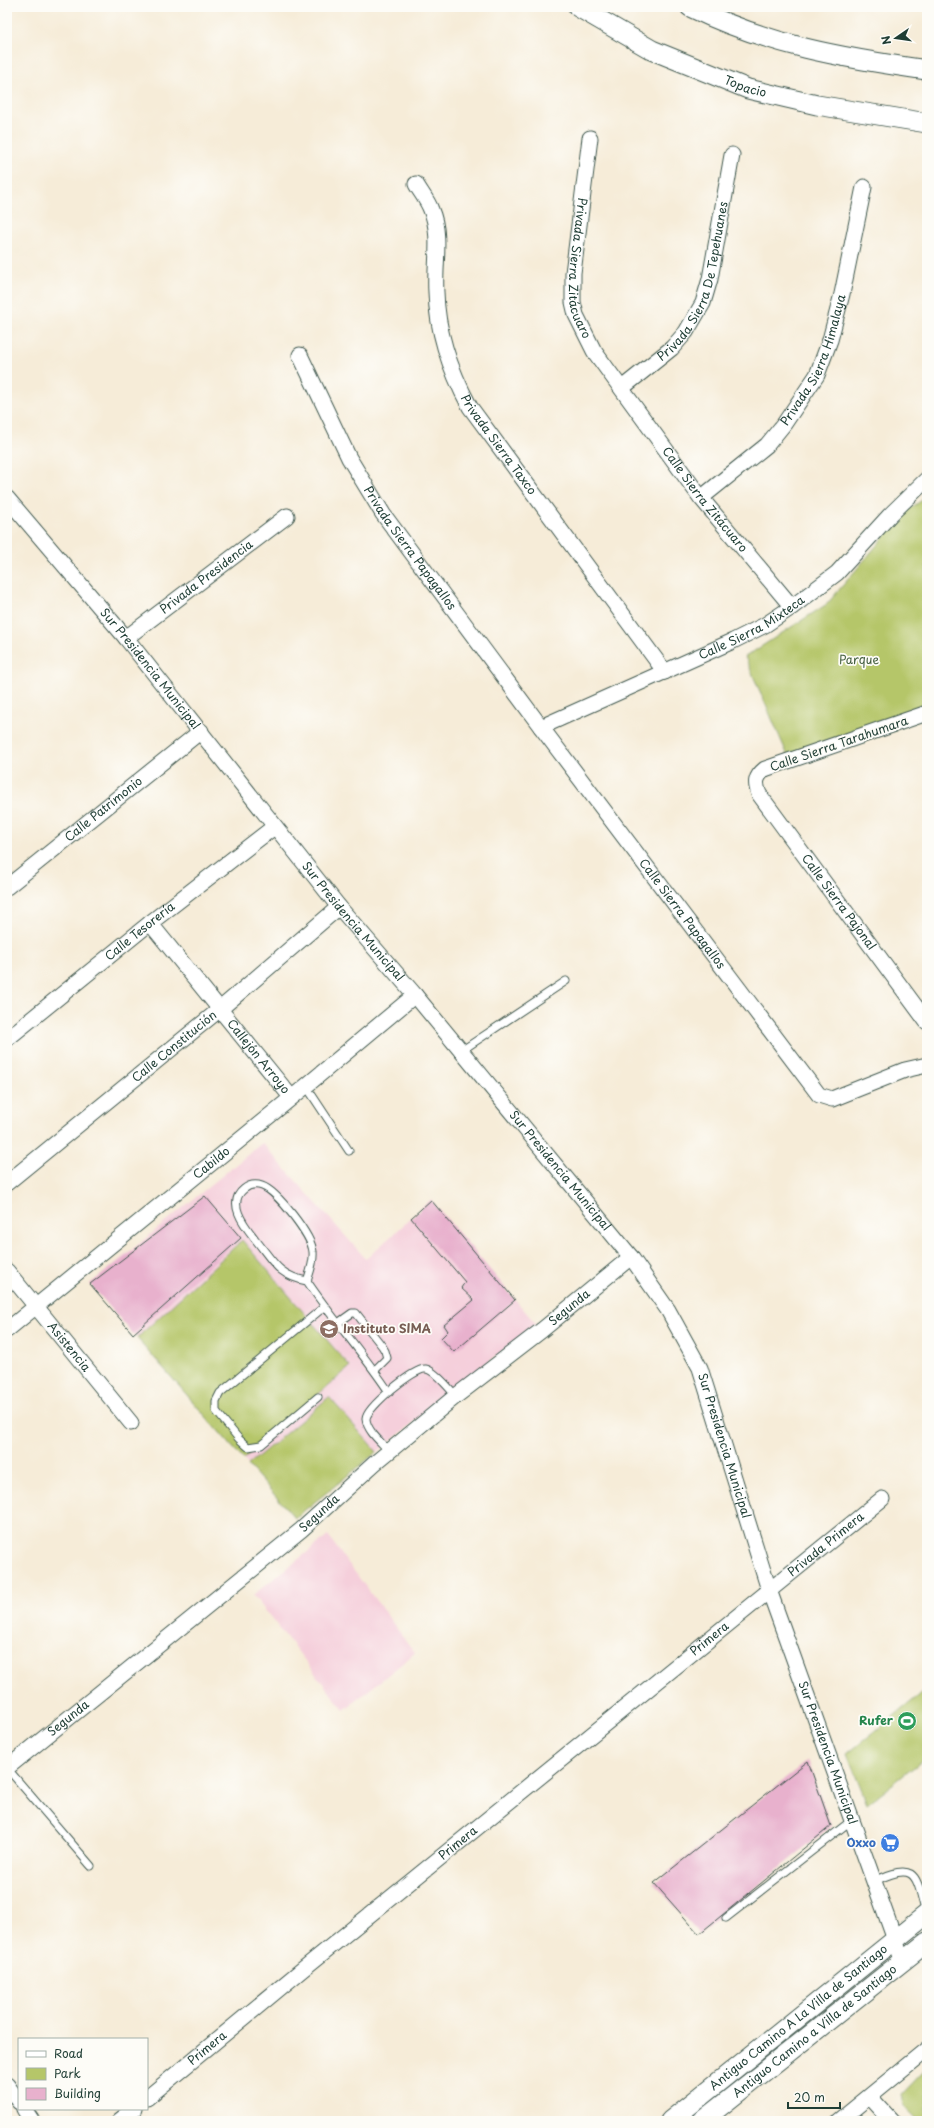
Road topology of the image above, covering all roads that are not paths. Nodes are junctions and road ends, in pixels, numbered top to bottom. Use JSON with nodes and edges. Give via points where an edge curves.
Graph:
{"nodes":[{"id":1,"x":578,"y":7,"type":"edge"},
{"id":2,"x":690,"y":7,"type":"edge"},
{"id":3,"x":927,"y":70,"type":"edge"},
{"id":4,"x":927,"y":123,"type":"edge"},
{"id":5,"x":590,"y":138,"type":"dead end"},
{"id":6,"x":732,"y":155,"type":"dead end"},
{"id":7,"x":416,"y":184,"type":"dead end"},
{"id":8,"x":864,"y":187,"type":"dead end"},
{"id":9,"x":300,"y":355,"type":"dead end"},
{"id":10,"x":622,"y":388,"type":"junction"},
{"id":11,"x":927,"y":479,"type":"edge"},
{"id":12,"x":7,"y":498,"type":"edge"},
{"id":13,"x":701,"y":498,"type":"junction"},
{"id":14,"x":287,"y":516,"type":"dead end"},
{"id":15,"x":792,"y":607,"type":"junction"},
{"id":16,"x":126,"y":638,"type":"junction"},
{"id":17,"x":665,"y":672,"type":"junction"},
{"id":18,"x":927,"y":713,"type":"edge"},
{"id":19,"x":541,"y":728,"type":"junction"},
{"id":20,"x":201,"y":731,"type":"junction"},
{"id":21,"x":756,"y":780,"type":"joint"},
{"id":22,"x":274,"y":827,"type":"junction"},
{"id":23,"x":7,"y":887,"type":"edge"},
{"id":24,"x":339,"y":907,"type":"junction"},
{"id":25,"x":150,"y":924,"type":"junction"},
{"id":26,"x":566,"y":982,"type":"dead end"},
{"id":27,"x":415,"y":995,"type":"junction"},
{"id":28,"x":219,"y":1010,"type":"junction"},
{"id":29,"x":927,"y":1022,"type":"edge"},
{"id":30,"x":7,"y":1039,"type":"edge"},
{"id":31,"x":461,"y":1051,"type":"junction"},
{"id":32,"x":927,"y":1065,"type":"edge"},
{"id":33,"x":306,"y":1086,"type":"junction"},
{"id":34,"x":291,"y":1098,"type":"junction"},
{"id":35,"x":349,"y":1151,"type":"dead end"},
{"id":36,"x":7,"y":1183,"type":"edge"},
{"id":37,"x":631,"y":1258,"type":"junction"},
{"id":38,"x":7,"y":1270,"type":"edge"},
{"id":39,"x":307,"y":1282,"type":"junction"},
{"id":40,"x":37,"y":1306,"type":"junction"},
{"id":41,"x":324,"y":1307,"type":"junction"},
{"id":42,"x":338,"y":1323,"type":"junction"},
{"id":43,"x":7,"y":1330,"type":"edge"},
{"id":44,"x":374,"y":1370,"type":"junction"},
{"id":45,"x":389,"y":1392,"type":"junction"},
{"id":46,"x":456,"y":1396,"type":"junction"},
{"id":47,"x":318,"y":1397,"type":"dead end"},
{"id":48,"x":131,"y":1423,"type":"dead end"},
{"id":49,"x":389,"y":1451,"type":"junction"},
{"id":50,"x":882,"y":1499,"type":"dead end"},
{"id":51,"x":769,"y":1590,"type":"junction"},
{"id":52,"x":7,"y":1768,"type":"edge"},
{"id":53,"x":852,"y":1820,"type":"junction"},
{"id":54,"x":91,"y":1866,"type":"dead end"},
{"id":55,"x":874,"y":1881,"type":"junction"},
{"id":56,"x":927,"y":1914,"type":"edge"},
{"id":57,"x":726,"y":1918,"type":"dead end"},
{"id":58,"x":895,"y":1938,"type":"junction"},
{"id":59,"x":927,"y":1942,"type":"edge"},
{"id":60,"x":903,"y":1962,"type":"junction"},
{"id":61,"x":927,"y":2049,"type":"edge"},
{"id":62,"x":7,"y":2085,"type":"edge"},
{"id":63,"x":148,"y":2097,"type":"edge"},
{"id":64,"x":870,"y":2097,"type":"junction"},
{"id":65,"x":18,"y":2101,"type":"edge"},
{"id":66,"x":25,"y":2110,"type":"edge"},
{"id":67,"x":133,"y":2110,"type":"edge"},
{"id":68,"x":32,"y":2121,"type":"edge"},
{"id":69,"x":120,"y":2121,"type":"edge"},
{"id":70,"x":670,"y":2121,"type":"edge"},
{"id":71,"x":702,"y":2121,"type":"edge"},
{"id":72,"x":838,"y":2121,"type":"edge"},
{"id":73,"x":892,"y":2121,"type":"edge"}],
"edges":[{"from":1,"to":4,"type":"street","name":"Topacio","via":[[652,50],[748,89],[818,105]]},
{"from":2,"to":3,"type":"street","via":[[725,24],[777,42],[823,54]]},
{"from":5,"to":10,"type":"street","name":"Privada Sierra Zitácuaro","via":[[575,252],[573,302],[588,341]]},
{"from":6,"to":10,"type":"street","name":"Privada Sierra De Tepehuanes","via":[[710,279],[703,303],[686,332],[672,348]]},
{"from":7,"to":17,"type":"street","name":"Privada Sierra Taxco","via":[[434,219],[438,315],[444,346],[458,386],[470,407]]},
{"from":8,"to":13,"type":"street","name":"Privada Sierra Himalaya","via":[[842,294],[830,340],[817,375],[767,445]]},
{"from":9,"to":19,"type":"street","name":"Privada Sierra Papagallos","via":[[330,421],[366,489]]},
{"from":10,"to":13,"type":"street","name":"Calle Sierra Zitácuaro"},
{"from":11,"to":15,"type":"street","name":"Calle Sierra Mixteca","via":[[837,573]]},
{"from":12,"to":16,"type":"street","name":"Sur Presidencia Municipal"},
{"from":13,"to":15,"type":"street","name":"Calle Sierra Zitácuaro"},
{"from":14,"to":16,"type":"street","name":"Privada Presidencia"},
{"from":15,"to":17,"type":"street","name":"Calle Sierra Mixteca","via":[[765,625]]},
{"from":16,"to":20,"type":"street","name":"Sur Presidencia Municipal"},
{"from":17,"to":19,"type":"street","name":"Calle Sierra Mixteca"},
{"from":18,"to":21,"type":"street","name":"Calle Sierra Tarahumara","via":[[764,769]]},
{"from":19,"to":32,"type":"street","name":"Calle Sierra Papagallos","via":[[819,1095],[826,1098],[845,1095],[906,1070]]},
{"from":20,"to":22,"type":"street","name":"Sur Presidencia Municipal"},
{"from":20,"to":23,"type":"street","name":"Calle Patrimonio"},
{"from":21,"to":29,"type":"street","name":"Calle Sierra Pajonal","via":[[759,794]]},
{"from":22,"to":24,"type":"street","name":"Sur Presidencia Municipal"},
{"from":22,"to":25,"type":"street","name":"Calle Tesorería"},
{"from":24,"to":27,"type":"street","name":"Sur Presidencia Municipal"},
{"from":24,"to":28,"type":"street","name":"Calle Constitución"},
{"from":25,"to":28,"type":"street","name":"Callejón Arroyo"},
{"from":25,"to":30,"type":"street","name":"Calle Tesorería"},
{"from":26,"to":31,"type":"lane"},
{"from":27,"to":31,"type":"street","name":"Sur Presidencia Municipal"},
{"from":27,"to":33,"type":"street","name":"Cabildo"},
{"from":28,"to":34,"type":"street","name":"Callejón Arroyo"},
{"from":28,"to":36,"type":"street","name":"Calle Constitución"},
{"from":31,"to":37,"type":"street","name":"Sur Presidencia Municipal"},
{"from":33,"to":34,"type":"street","name":"Cabildo"},
{"from":33,"to":35,"type":"lane"},
{"from":34,"to":40,"type":"street","name":"Cabildo"},
{"from":37,"to":46,"type":"street","name":"Segunda"},
{"from":37,"to":51,"type":"street","name":"Sur Presidencia Municipal","via":[[668,1310],[700,1368]]},
{"from":38,"to":40,"type":"street","name":"Asistencia"},
{"from":39,"to":39,"type":"lane","via":[[292,1279],[280,1271],[246,1228],[238,1213],[237,1201],[247,1187],[255,1185],[273,1193],[310,1239],[314,1251]]},
{"from":39,"to":41,"type":"lane"},
{"from":40,"to":43,"type":"street","name":"Cabildo"},
{"from":40,"to":48,"type":"street","name":"Asistencia"},
{"from":41,"to":42,"type":"lane"},
{"from":41,"to":47,"type":"lane","via":[[220,1394],[216,1401],[216,1411],[238,1439],[248,1447],[261,1445]]},
{"from":42,"to":44,"type":"lane"},
{"from":42,"to":44,"type":"lane","via":[[352,1313],[356,1314],[386,1351],[387,1358]]},
{"from":44,"to":45,"type":"lane"},
{"from":45,"to":46,"type":"lane","via":[[415,1372],[426,1369],[432,1371]]},
{"from":45,"to":49,"type":"lane","via":[[368,1411],[366,1417],[370,1429]]},
{"from":46,"to":49,"type":"street","name":"Segunda"},
{"from":49,"to":52,"type":"street","name":"Segunda","via":[[301,1530]]},
{"from":50,"to":51,"type":"street","name":"Privada Primera"},
{"from":51,"to":53,"type":"street","name":"Sur Presidencia Municipal"},
{"from":51,"to":63,"type":"street","name":"Primera"},
{"from":52,"to":54,"type":"lane"},
{"from":53,"to":55,"type":"street","name":"Sur Presidencia Municipal"},
{"from":53,"to":57,"type":"lane"},
{"from":55,"to":56,"type":"lane","via":[[898,1871],[910,1872],[914,1875]]},
{"from":55,"to":58,"type":"street","name":"Sur Presidencia Municipal"},
{"from":56,"to":58,"type":"street","name":"Antiguo Camino A La Villa de Santiago"},
{"from":58,"to":60,"type":"street","name":"Sur Presidencia Municipal"},
{"from":58,"to":70,"type":"street","name":"Antiguo Camino A La Villa de Santiago"},
{"from":59,"to":60,"type":"street","name":"Antiguo Camino a Villa de Santiago"},
{"from":60,"to":71,"type":"street","name":"Antiguo Camino a Villa de Santiago"},
{"from":61,"to":64,"type":"street"},
{"from":62,"to":65,"type":"street"},
{"from":64,"to":72,"type":"street"},
{"from":64,"to":73,"type":"street"},
{"from":66,"to":68,"type":"street"},
{"from":67,"to":69,"type":"street"}]}
